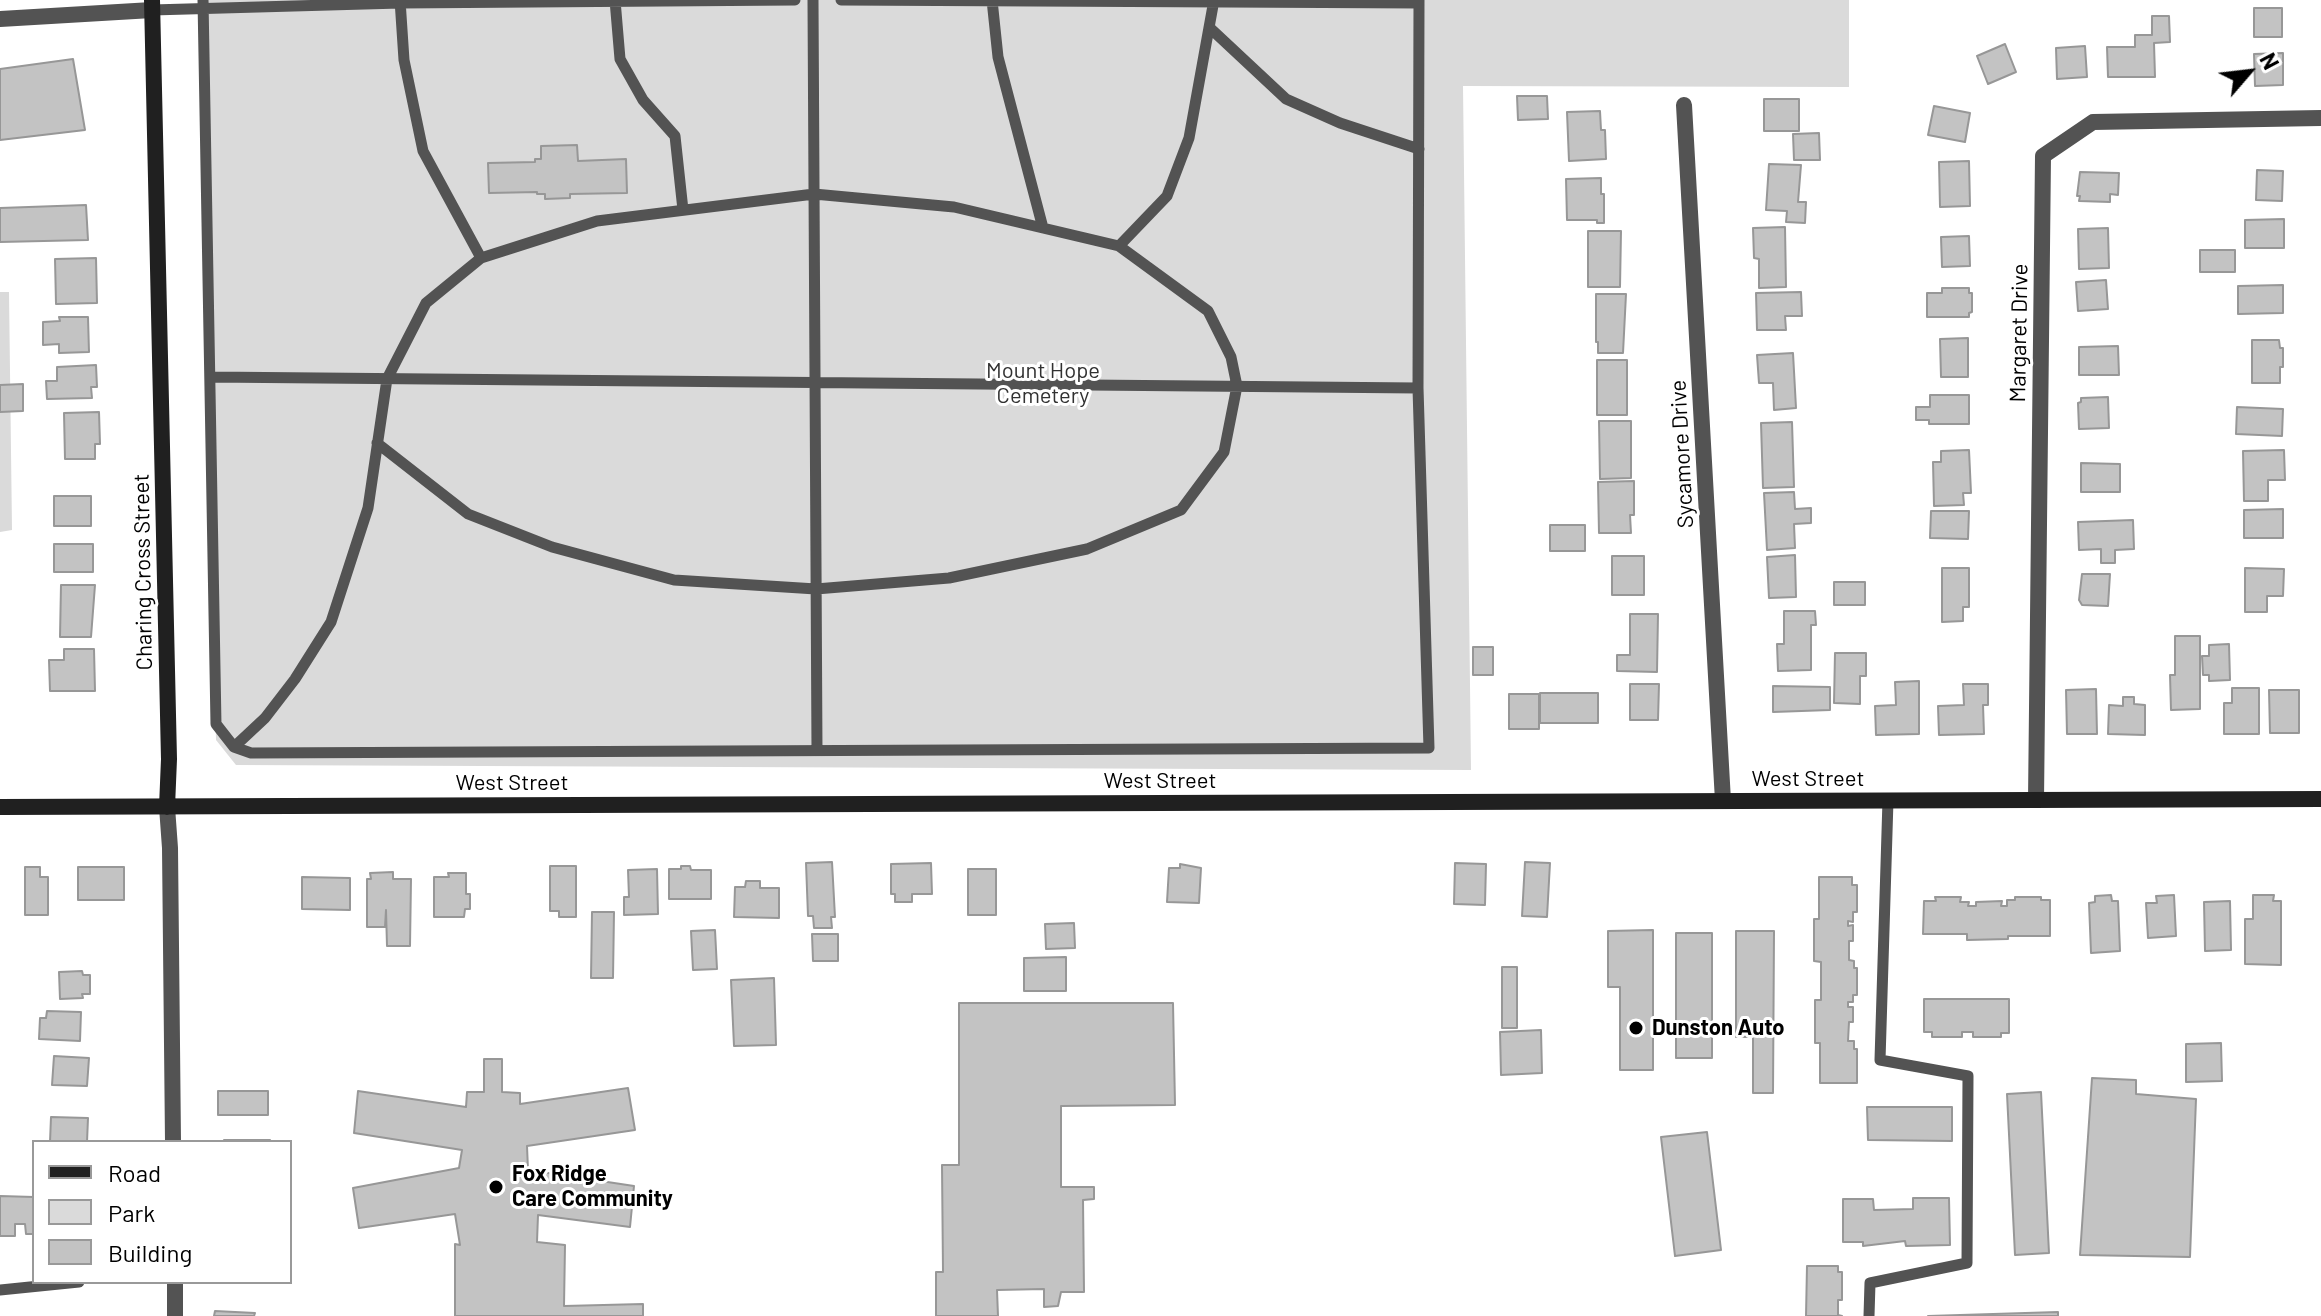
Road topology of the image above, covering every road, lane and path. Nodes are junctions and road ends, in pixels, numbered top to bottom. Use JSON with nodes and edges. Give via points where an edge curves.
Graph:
{"nodes":[{"id":1,"x":615,"y":0,"type":"edge"},
{"id":2,"x":795,"y":0,"type":"edge"},
{"id":3,"x":813,"y":0,"type":"edge"},
{"id":4,"x":841,"y":0,"type":"edge"},
{"id":5,"x":992,"y":0,"type":"edge"},
{"id":6,"x":400,"y":1,"type":"edge"},
{"id":7,"x":1214,"y":1,"type":"edge"},
{"id":8,"x":1419,"y":1,"type":"edge"},
{"id":9,"x":204,"y":4,"type":"edge"},
{"id":10,"x":152,"y":5,"type":"edge"},
{"id":11,"x":0,"y":19,"type":"edge"},
{"id":12,"x":1210,"y":28,"type":"junction"},
{"id":13,"x":1684,"y":105,"type":"dead end"},
{"id":14,"x":2321,"y":118,"type":"edge"},
{"id":15,"x":1419,"y":149,"type":"junction"},
{"id":16,"x":814,"y":194,"type":"junction"},
{"id":17,"x":683,"y":210,"type":"junction"},
{"id":18,"x":1043,"y":228,"type":"junction"},
{"id":19,"x":1119,"y":246,"type":"junction"},
{"id":20,"x":481,"y":258,"type":"junction"},
{"id":21,"x":210,"y":377,"type":"junction"},
{"id":22,"x":387,"y":379,"type":"junction"},
{"id":23,"x":815,"y":383,"type":"junction"},
{"id":24,"x":1237,"y":386,"type":"junction"},
{"id":25,"x":1418,"y":388,"type":"junction"},
{"id":26,"x":377,"y":443,"type":"junction"},
{"id":27,"x":816,"y":589,"type":"junction"},
{"id":28,"x":234,"y":747,"type":"junction"},
{"id":29,"x":817,"y":749,"type":"junction"},
{"id":30,"x":2321,"y":799,"type":"edge"},
{"id":31,"x":1888,"y":800,"type":"junction"},
{"id":32,"x":2036,"y":800,"type":"junction"},
{"id":33,"x":1723,"y":801,"type":"junction"},
{"id":34,"x":0,"y":807,"type":"edge"},
{"id":35,"x":167,"y":807,"type":"junction"},
{"id":36,"x":173,"y":1140,"type":"edge"},
{"id":37,"x":59,"y":1284,"type":"edge"},
{"id":38,"x":175,"y":1284,"type":"edge"},
{"id":39,"x":0,"y":1290,"type":"edge"},
{"id":40,"x":175,"y":1316,"type":"edge"},
{"id":41,"x":1869,"y":1316,"type":"edge"}],
"edges":[{"from":1,"to":2,"type":"lane"},
{"from":1,"to":6,"type":"lane"},
{"from":1,"to":17,"type":"lane","via":[[620,59],[643,100],[675,136]]},
{"from":3,"to":16,"type":"lane"},
{"from":4,"to":5,"type":"lane"},
{"from":5,"to":7,"type":"lane"},
{"from":5,"to":18,"type":"lane","via":[[998,57]]},
{"from":6,"to":9,"type":"lane"},
{"from":6,"to":20,"type":"lane","via":[[404,60],[423,151]]},
{"from":7,"to":8,"type":"lane"},
{"from":7,"to":12,"type":"lane"},
{"from":8,"to":15,"type":"lane"},
{"from":9,"to":10,"type":"lane"},
{"from":9,"to":21,"type":"lane"},
{"from":10,"to":11,"type":"street"},
{"from":10,"to":35,"type":"main road","name":"Charing Cross Street"},
{"from":12,"to":15,"type":"lane","via":[[1286,99]]},
{"from":12,"to":19,"type":"lane","via":[[1189,138],[1167,196]]},
{"from":13,"to":33,"type":"street","name":"Sycamore Drive"},
{"from":14,"to":32,"type":"street","name":"Margaret Drive","via":[[2093,122],[2043,156]]},
{"from":15,"to":25,"type":"lane"},
{"from":16,"to":17,"type":"lane"},
{"from":16,"to":18,"type":"lane","via":[[954,207]]},
{"from":16,"to":23,"type":"lane"},
{"from":17,"to":20,"type":"lane","via":[[597,221]]},
{"from":18,"to":19,"type":"lane"},
{"from":19,"to":24,"type":"lane","via":[[1208,311],[1231,357]]},
{"from":20,"to":22,"type":"lane","via":[[426,303]]},
{"from":21,"to":22,"type":"lane"},
{"from":21,"to":28,"type":"lane","via":[[216,724]]},
{"from":22,"to":23,"type":"lane"},
{"from":22,"to":26,"type":"lane"},
{"from":23,"to":24,"type":"lane"},
{"from":23,"to":27,"type":"lane"},
{"from":24,"to":25,"type":"lane"},
{"from":24,"to":27,"type":"lane","via":[[1224,452],[1181,510],[1087,549],[949,578]]},
{"from":25,"to":29,"type":"lane","via":[[1429,748]]},
{"from":26,"to":27,"type":"lane","via":[[468,514],[552,547],[674,580]]},
{"from":26,"to":28,"type":"lane","via":[[368,508],[331,622],[265,718]]},
{"from":27,"to":29,"type":"lane"},
{"from":28,"to":29,"type":"lane","via":[[251,753]]},
{"from":30,"to":32,"type":"main road","name":"West Street"},
{"from":31,"to":32,"type":"main road","name":"West Street"},
{"from":31,"to":33,"type":"main road","name":"West Street"},
{"from":31,"to":41,"type":"lane","via":[[1880,1060],[1968,1076],[1967,1263],[1870,1283]]},
{"from":33,"to":35,"type":"main road","name":"West Street"},
{"from":34,"to":35,"type":"main road","name":"West Street"},
{"from":35,"to":36,"type":"street","name":"Charing Cross Street"},
{"from":37,"to":39,"type":"lane"},
{"from":38,"to":40,"type":"street"}]}
